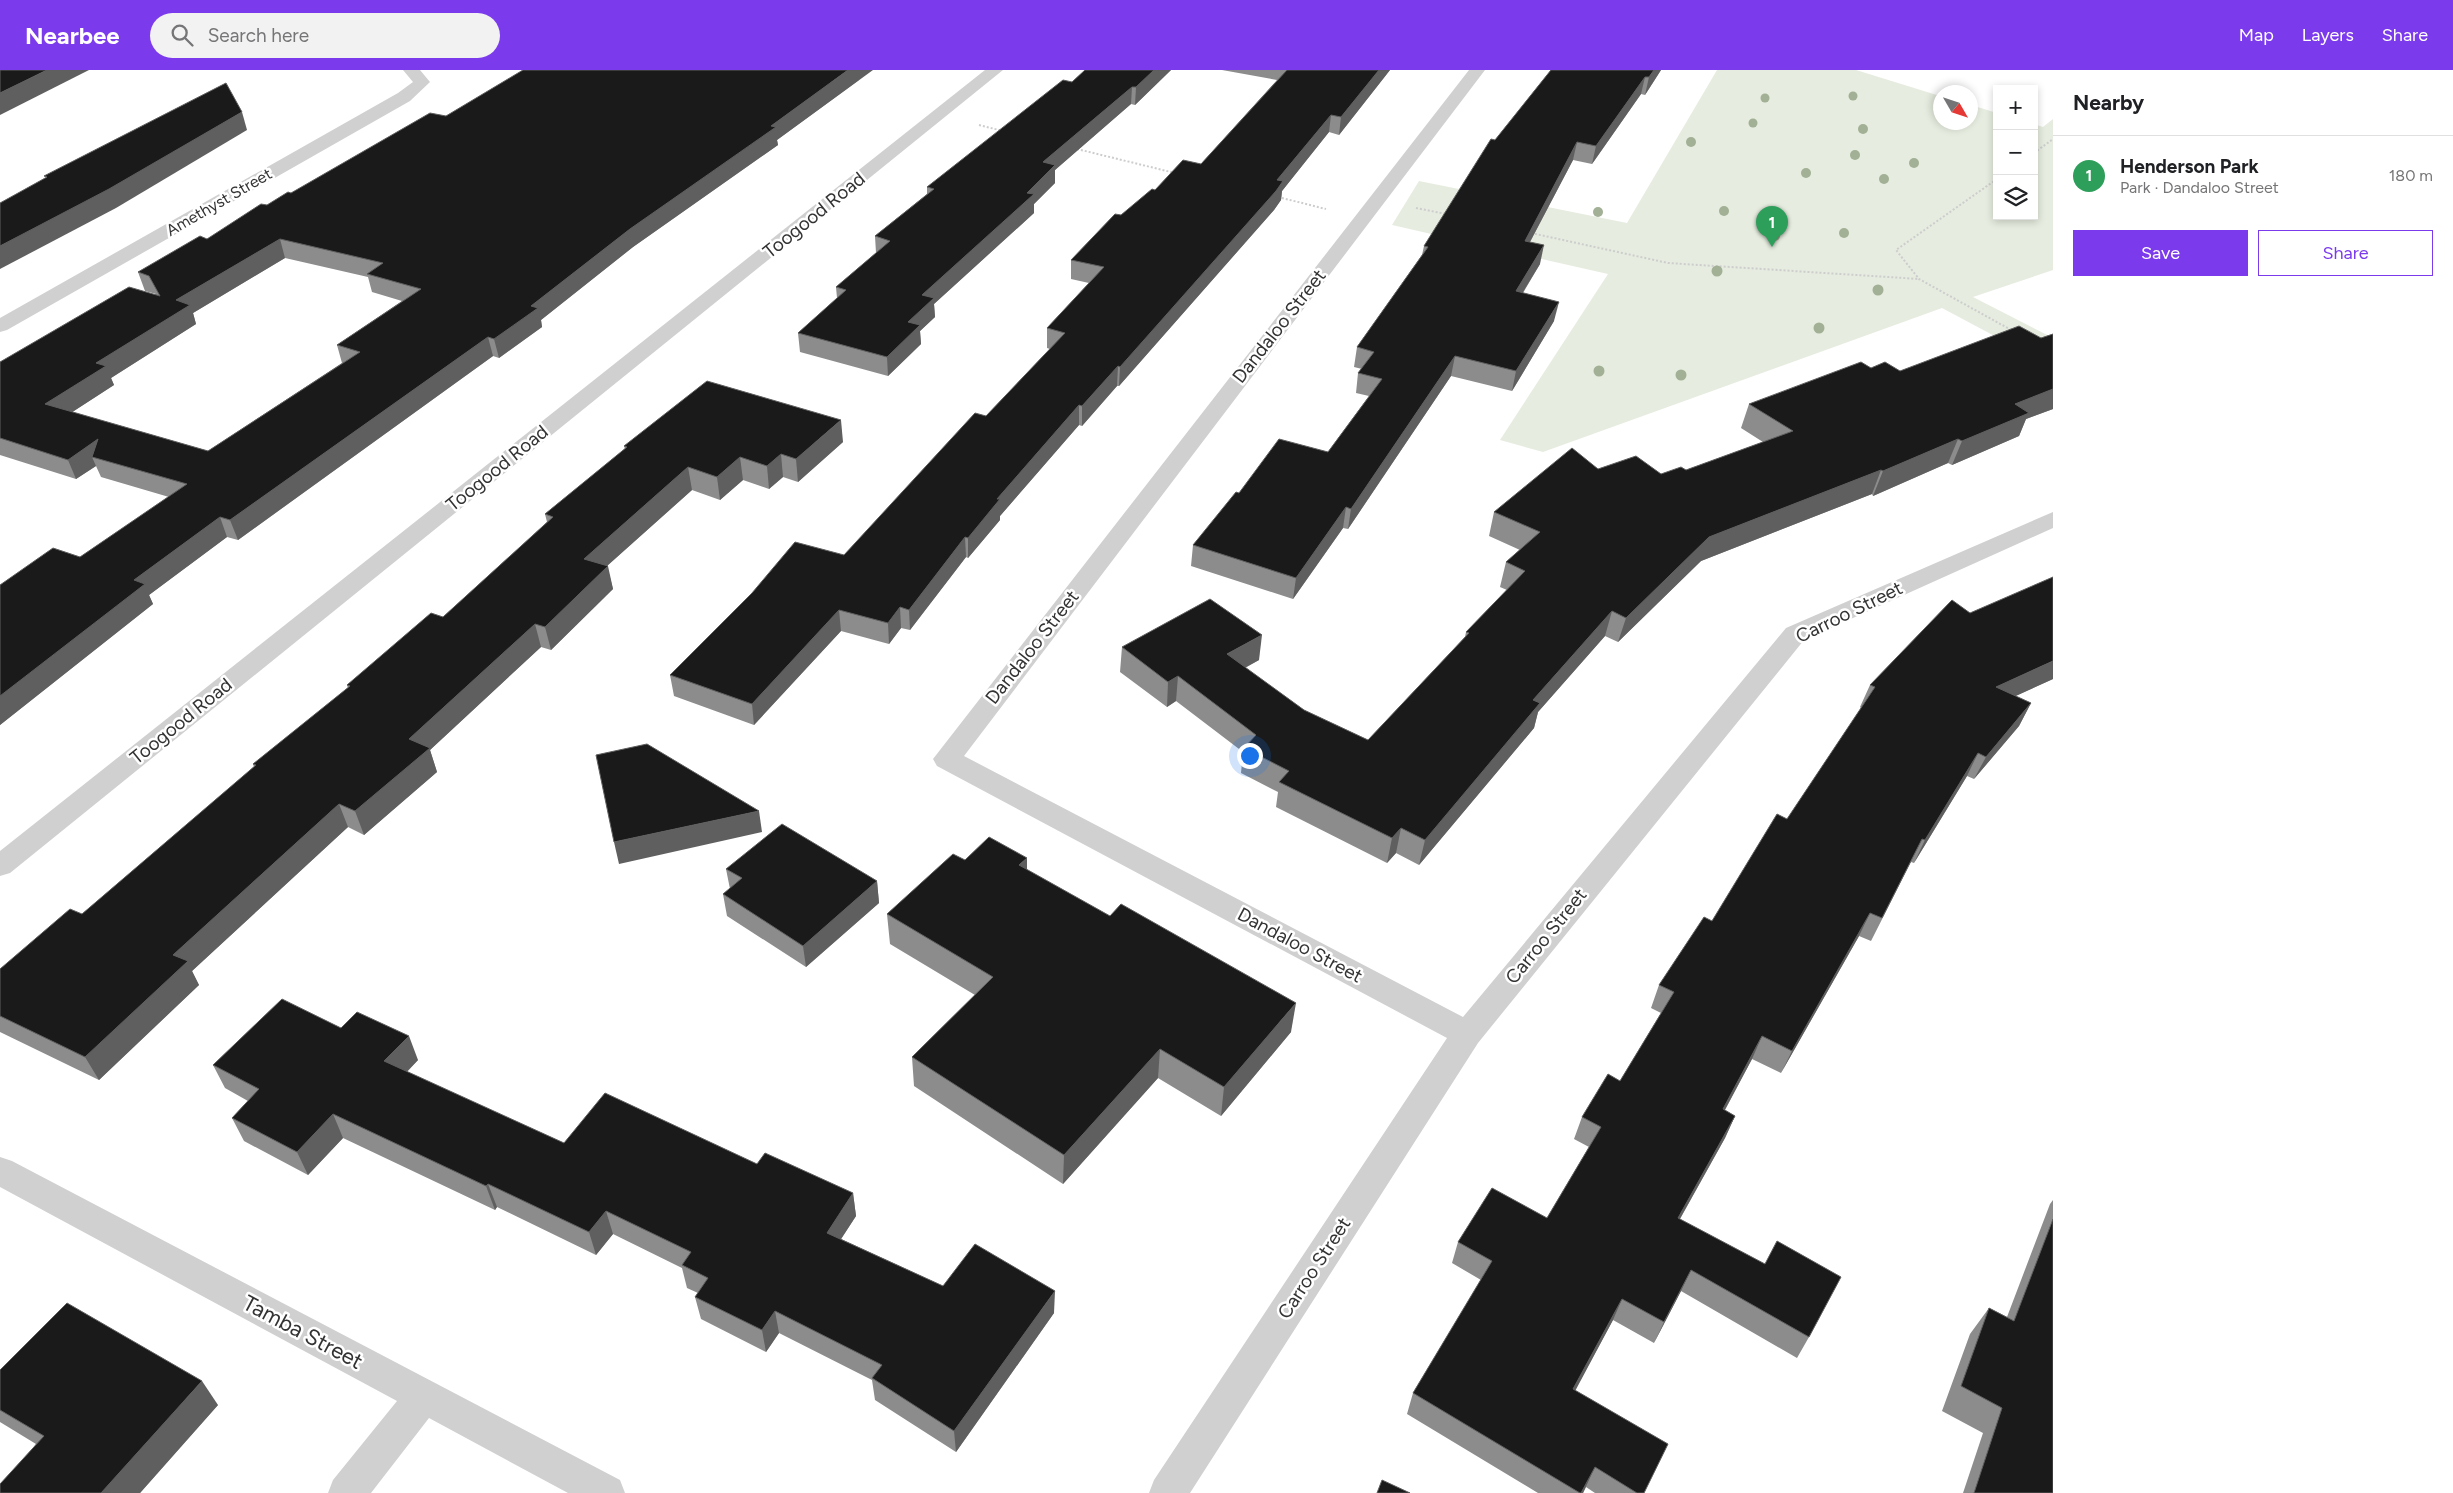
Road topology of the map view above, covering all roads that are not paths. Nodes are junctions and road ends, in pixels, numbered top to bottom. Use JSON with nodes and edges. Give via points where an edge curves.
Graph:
{"nodes":[{"id":1,"x":412,"y":70,"type":"edge"},
{"id":2,"x":995,"y":70,"type":"edge"},
{"id":3,"x":1477,"y":70,"type":"edge"},
{"id":4,"x":0,"y":326,"type":"edge"},
{"id":5,"x":2053,"y":519,"type":"edge"},
{"id":6,"x":0,"y":866,"type":"edge"},
{"id":7,"x":1466,"y":1034,"type":"junction"},
{"id":8,"x":0,"y":1171,"type":"edge"},
{"id":9,"x":423,"y":1397,"type":"junction"},
{"id":10,"x":347,"y":1493,"type":"edge"},
{"id":11,"x":606,"y":1493,"type":"edge"},
{"id":12,"x":1168,"y":1493,"type":"edge"}],
"edges":[{"from":1,"to":4,"type":"street","name":"Amethyst Street","via":[[422,82],[404,97]]},
{"from":2,"to":6,"type":"street","name":"Toogood Road"},
{"from":3,"to":7,"type":"street","name":"Dandaloo Street","via":[[947,758]]},
{"from":5,"to":7,"type":"street","name":"Carroo Street","via":[[1795,634]]},
{"from":7,"to":12,"type":"street","name":"Carroo Street"},
{"from":8,"to":9,"type":"street","name":"Tamba Street"},
{"from":9,"to":10,"type":"street"},
{"from":9,"to":11,"type":"street","name":"Tamba Street"}]}
